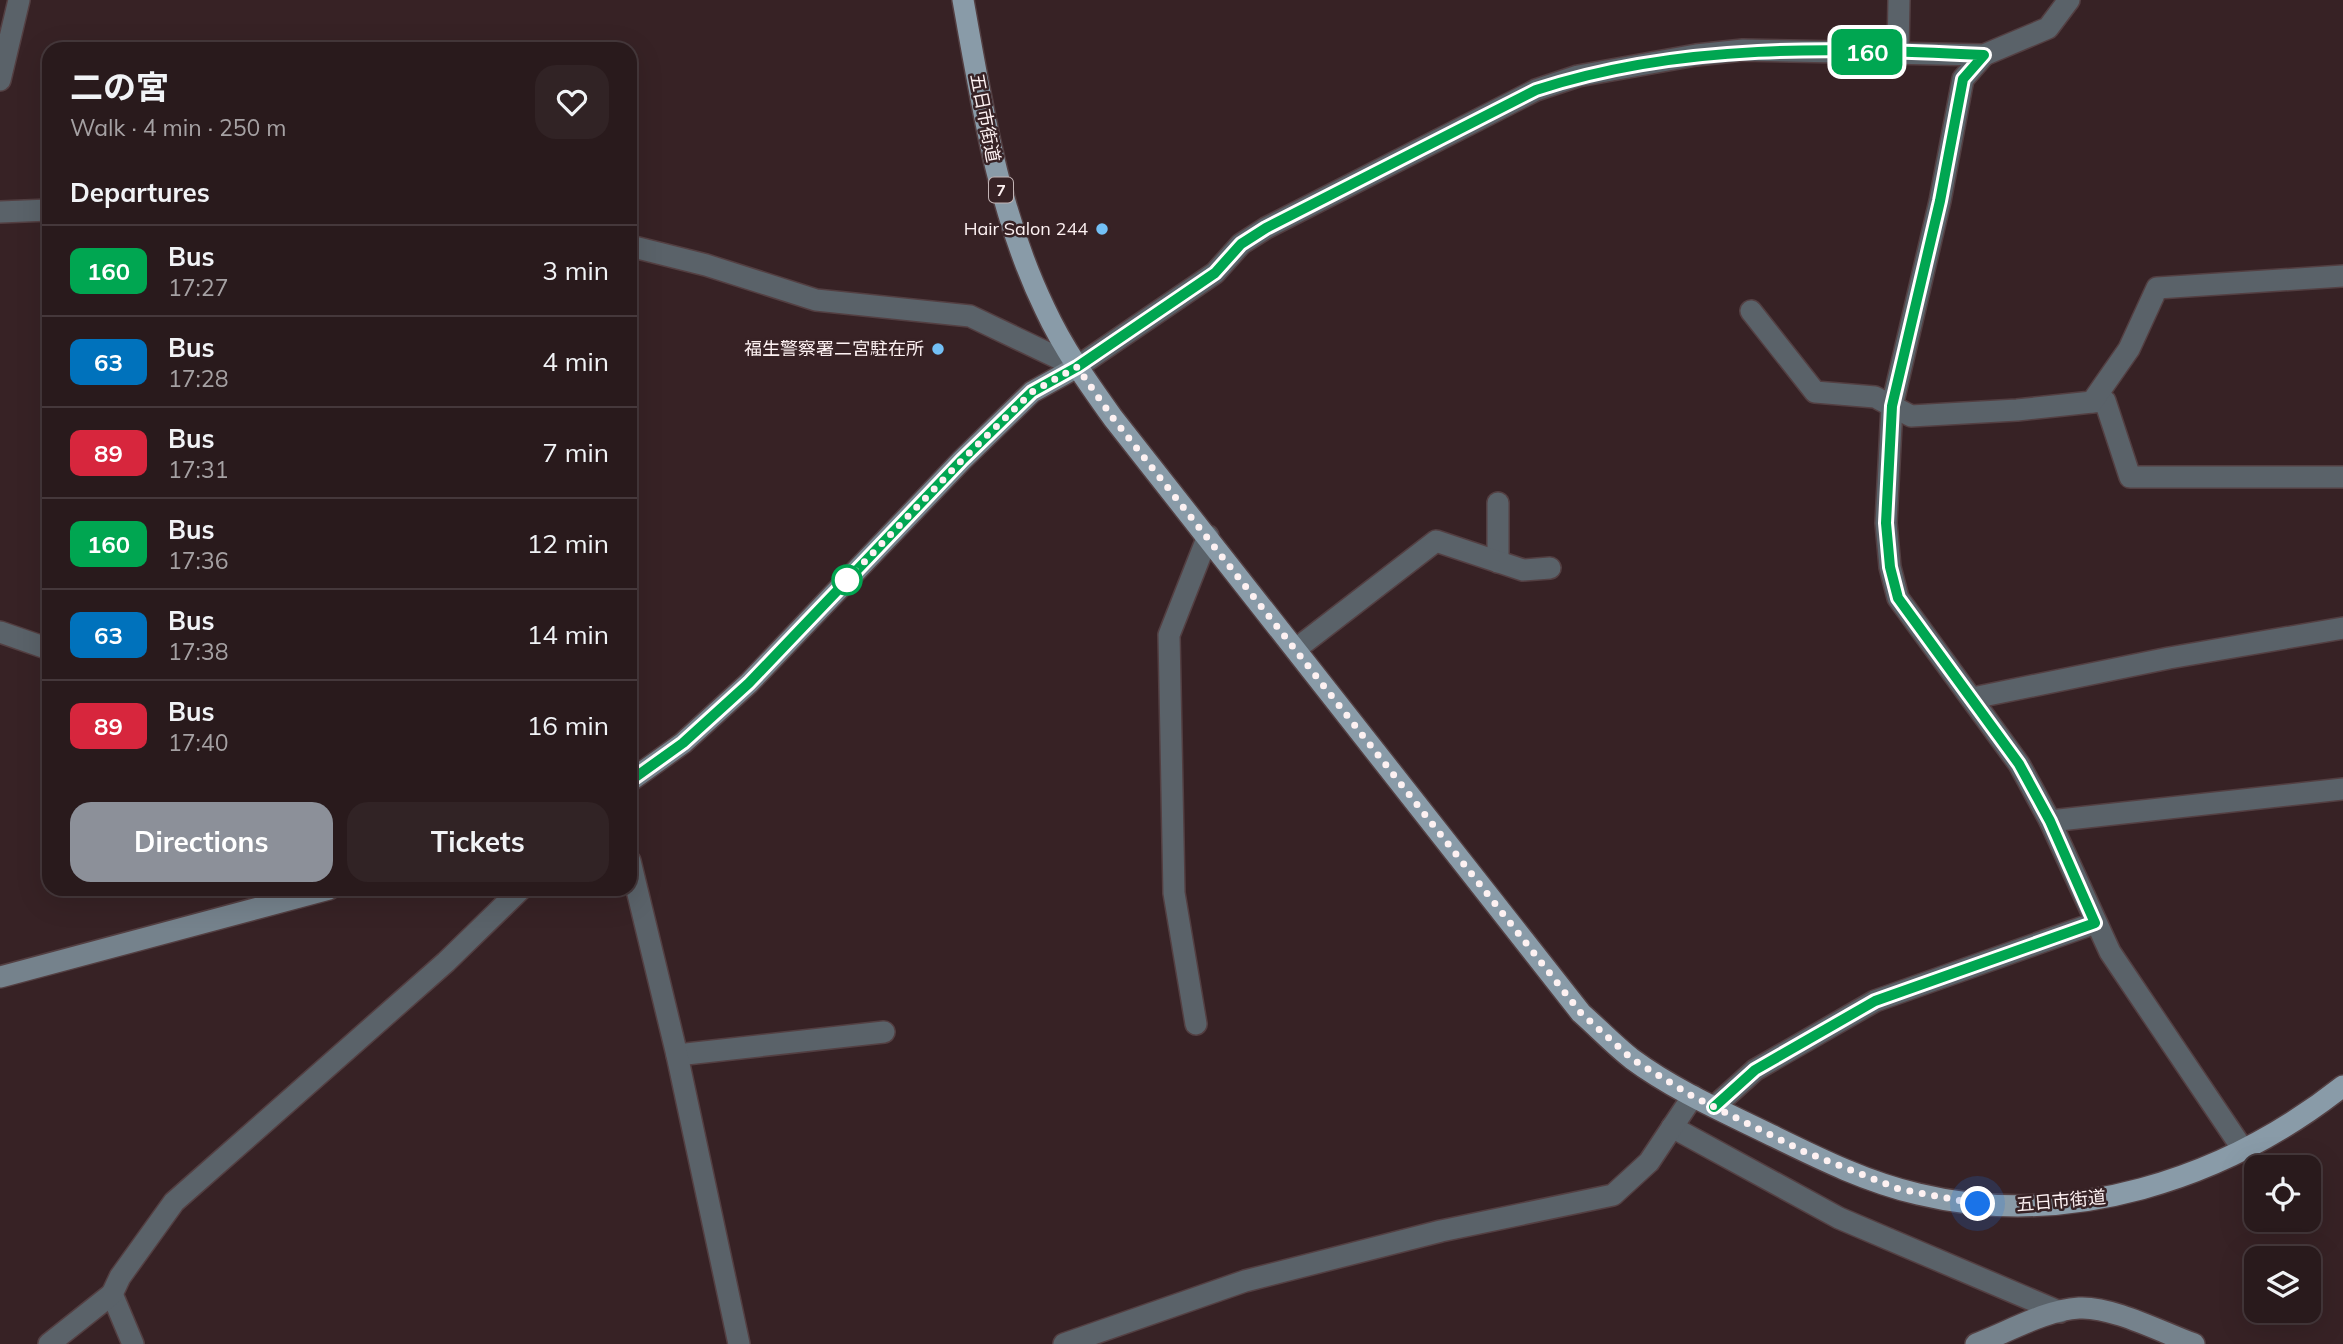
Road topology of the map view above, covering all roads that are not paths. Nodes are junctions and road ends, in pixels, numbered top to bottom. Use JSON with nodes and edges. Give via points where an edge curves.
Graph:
{"nodes":[{"id":1,"x":963,"y":0,"type":"edge"},
{"id":2,"x":1899,"y":0,"type":"edge"},
{"id":3,"x":2069,"y":0,"type":"edge"},
{"id":4,"x":12,"y":8,"type":"edge"},
{"id":5,"x":1898,"y":52,"type":"junction"},
{"id":6,"x":1984,"y":55,"type":"junction"},
{"id":7,"x":0,"y":80,"type":"edge"},
{"id":8,"x":42,"y":210,"type":"edge"},
{"id":9,"x":0,"y":212,"type":"edge"},
{"id":10,"x":637,"y":248,"type":"edge"},
{"id":11,"x":2343,"y":276,"type":"edge"},
{"id":12,"x":1752,"y":311,"type":"dead end"},
{"id":13,"x":1077,"y":367,"type":"junction"},
{"id":14,"x":2092,"y":402,"type":"junction"},
{"id":15,"x":1892,"y":406,"type":"junction"},
{"id":16,"x":2343,"y":477,"type":"edge"},
{"id":17,"x":1498,"y":503,"type":"dead end"},
{"id":18,"x":1208,"y":536,"type":"junction"},
{"id":19,"x":1498,"y":562,"type":"junction"},
{"id":20,"x":1550,"y":568,"type":"dead end"},
{"id":21,"x":2343,"y":628,"type":"edge"},
{"id":22,"x":0,"y":632,"type":"edge"},
{"id":23,"x":42,"y":647,"type":"edge"},
{"id":24,"x":1296,"y":649,"type":"junction"},
{"id":25,"x":1973,"y":698,"type":"junction"},
{"id":26,"x":637,"y":776,"type":"edge"},
{"id":27,"x":2343,"y":789,"type":"edge"},
{"id":28,"x":2050,"y":821,"type":"junction"},
{"id":29,"x":637,"y":890,"type":"edge"},
{"id":30,"x":303,"y":896,"type":"edge"},
{"id":31,"x":514,"y":896,"type":"edge"},
{"id":32,"x":2095,"y":923,"type":"junction"},
{"id":33,"x":0,"y":977,"type":"edge"},
{"id":34,"x":1196,"y":1024,"type":"dead end"},
{"id":35,"x":884,"y":1032,"type":"dead end"},
{"id":36,"x":677,"y":1055,"type":"junction"},
{"id":37,"x":2343,"y":1086,"type":"edge"},
{"id":38,"x":1692,"y":1096,"type":"junction"},
{"id":39,"x":1714,"y":1107,"type":"junction"},
{"id":40,"x":1672,"y":1127,"type":"junction"},
{"id":41,"x":2242,"y":1148,"type":"junction"},
{"id":42,"x":112,"y":1294,"type":"junction"},
{"id":43,"x":2060,"y":1312,"type":"junction"},
{"id":44,"x":49,"y":1344,"type":"edge"},
{"id":45,"x":133,"y":1344,"type":"edge"},
{"id":46,"x":739,"y":1344,"type":"edge"},
{"id":47,"x":1065,"y":1344,"type":"edge"},
{"id":48,"x":1976,"y":1344,"type":"edge"},
{"id":49,"x":2194,"y":1344,"type":"edge"}],
"edges":[{"from":1,"to":13,"type":"main road","name":"五日市街道","number":"7","via":[[1000,189],[1044,309]]},
{"from":2,"to":5,"type":"street"},
{"from":3,"to":6,"type":"street","via":[[2048,28]]},
{"from":4,"to":7,"type":"street"},
{"from":5,"to":6,"type":"street"},
{"from":5,"to":13,"type":"street","via":[[1743,50],[1578,76],[1536,90],[1266,228],[1241,244],[1215,273]]},
{"from":6,"to":15,"type":"street","via":[[1963,79]]},
{"from":8,"to":9,"type":"street"},
{"from":10,"to":13,"type":"street","via":[[816,300],[970,316]]},
{"from":11,"to":14,"type":"street","via":[[2157,288],[2129,349]]},
{"from":12,"to":15,"type":"street","via":[[1815,392],[1875,397]]},
{"from":13,"to":18,"type":"main road","name":"五日市街道","number":"7"},
{"from":13,"to":26,"type":"main road","via":[[1032,392],[749,683],[683,743]]},
{"from":14,"to":15,"type":"street","via":[[1911,416]]},
{"from":14,"to":16,"type":"street","via":[[2105,401],[2130,477]]},
{"from":15,"to":25,"type":"street","via":[[1886,523],[1898,598]]},
{"from":17,"to":19,"type":"street"},
{"from":18,"to":24,"type":"main road","name":"五日市街道","number":"7"},
{"from":18,"to":34,"type":"street","via":[[1169,635],[1174,892]]},
{"from":19,"to":20,"type":"street","via":[[1523,570]]},
{"from":19,"to":24,"type":"street","via":[[1436,541]]},
{"from":21,"to":25,"type":"street"},
{"from":22,"to":23,"type":"street"},
{"from":24,"to":38,"type":"main road","name":"五日市街道","number":"7","via":[[1581,1013],[1632,1059]]},
{"from":25,"to":28,"type":"street","via":[[2019,764]]},
{"from":27,"to":28,"type":"street"},
{"from":28,"to":32,"type":"street"},
{"from":29,"to":36,"type":"street"},
{"from":30,"to":33,"type":"main road"},
{"from":31,"to":42,"type":"street","via":[[446,962],[174,1202]]},
{"from":32,"to":39,"type":"street","via":[[1875,1001],[1755,1070]]},
{"from":32,"to":41,"type":"street","via":[[2133,990]]},
{"from":35,"to":36,"type":"street"},
{"from":36,"to":46,"type":"street"},
{"from":37,"to":41,"type":"main road","name":"五日市街道","number":"7"},
{"from":38,"to":39,"type":"main road","name":"五日市街道","number":"7"},
{"from":38,"to":40,"type":"street"},
{"from":39,"to":41,"type":"main road","name":"五日市街道","number":"7","via":[[1867,1178],[1915,1194],[1978,1204],[2058,1205],[2132,1193]]},
{"from":40,"to":43,"type":"street","via":[[1839,1219]]},
{"from":40,"to":47,"type":"street","via":[[1649,1162],[1613,1195],[1441,1231],[1245,1281]]},
{"from":42,"to":44,"type":"street"},
{"from":42,"to":45,"type":"street"},
{"from":43,"to":48,"type":"main road"},
{"from":43,"to":49,"type":"main road","via":[[2081,1308],[2108,1312]]}]}
